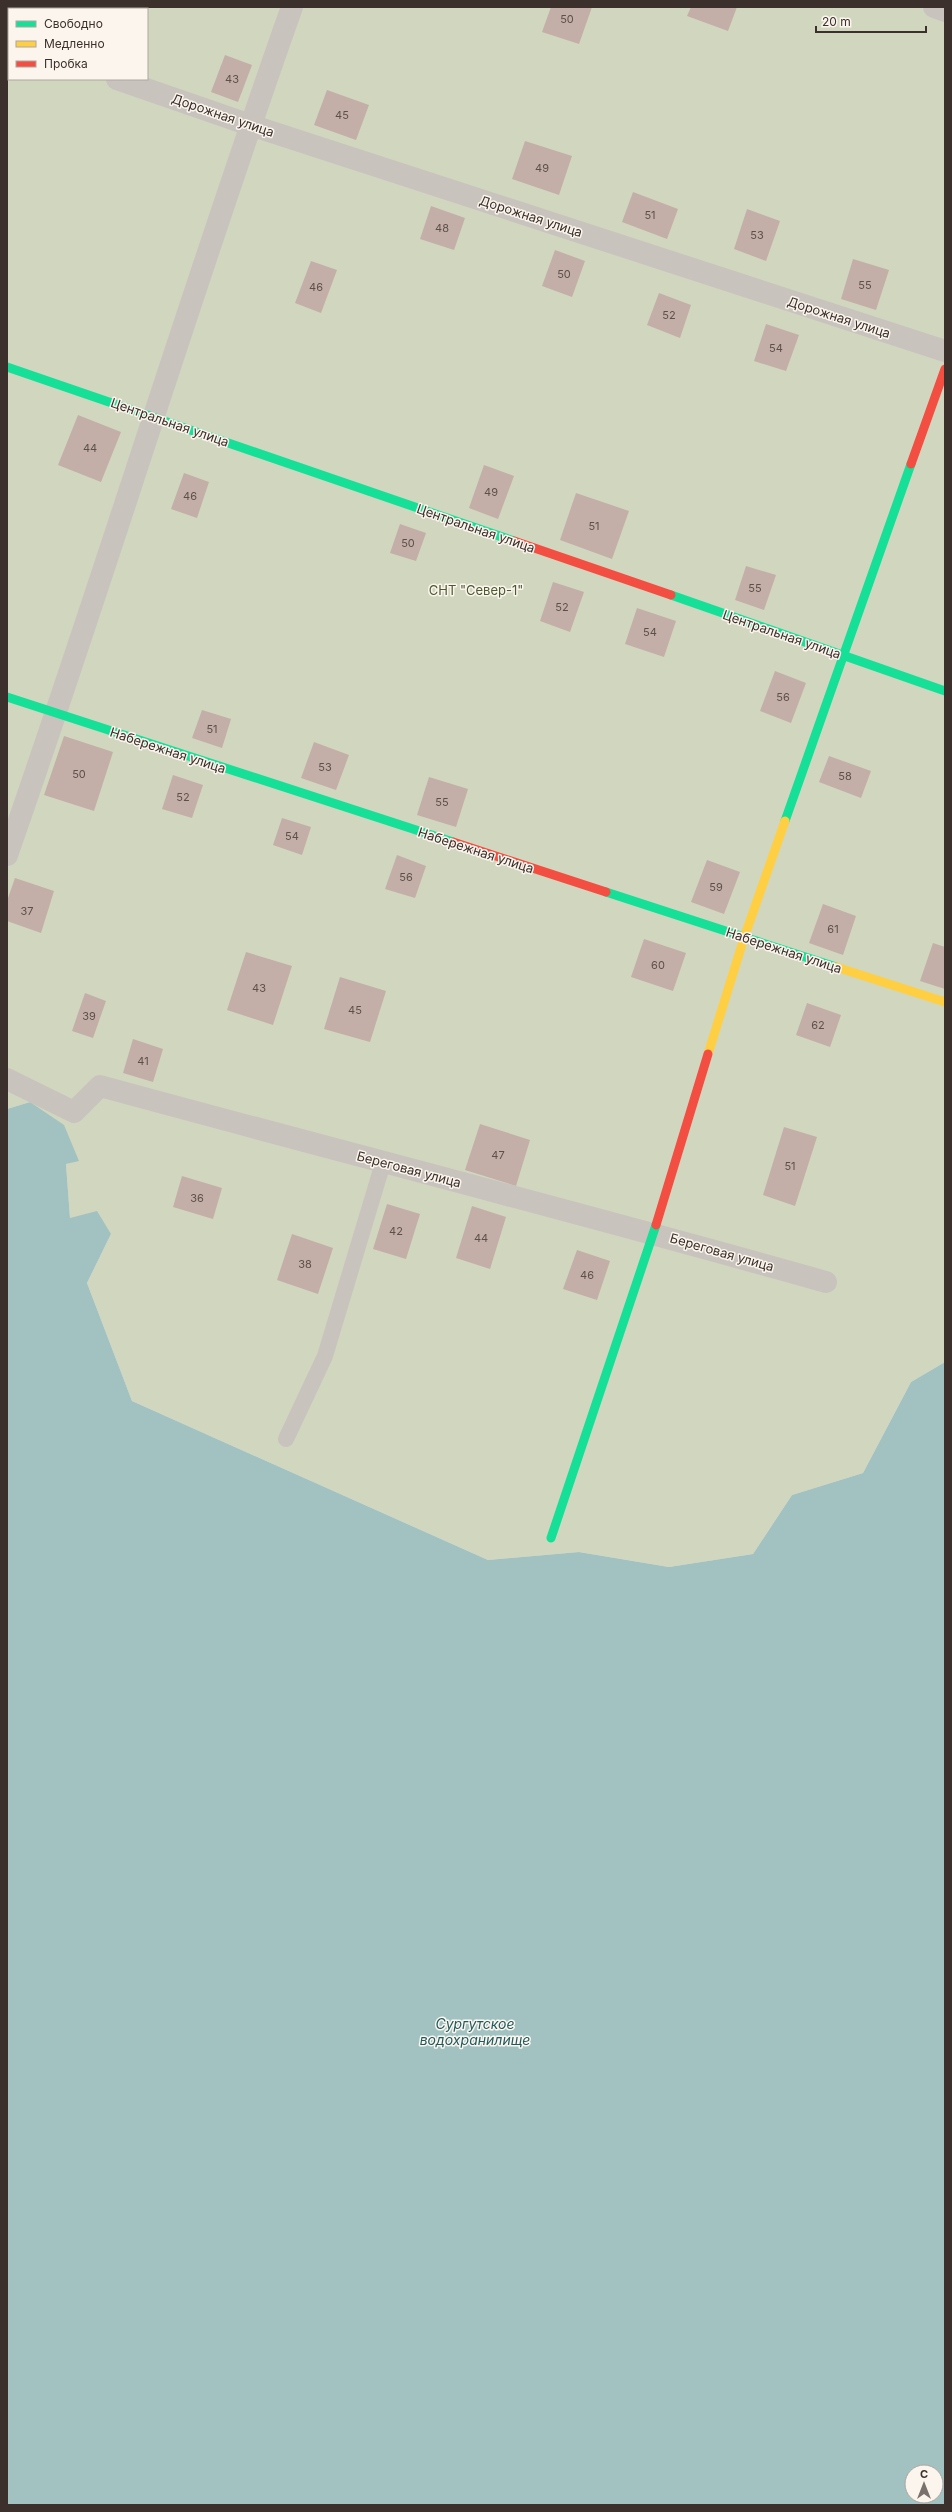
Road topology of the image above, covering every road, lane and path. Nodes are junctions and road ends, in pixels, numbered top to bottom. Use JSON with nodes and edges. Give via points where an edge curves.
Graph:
{"nodes":[{"id":1,"x":292,"y":7,"type":"edge"},
{"id":2,"x":934,"y":7,"type":"edge"},
{"id":3,"x":945,"y":11,"type":"edge"},
{"id":4,"x":120,"y":80,"type":"edge"},
{"id":5,"x":250,"y":125,"type":"junction"},
{"id":6,"x":945,"y":351,"type":"edge"},
{"id":7,"x":7,"y":367,"type":"edge"},
{"id":8,"x":945,"y":369,"type":"edge"},
{"id":9,"x":155,"y":416,"type":"junction"},
{"id":10,"x":844,"y":656,"type":"junction"},
{"id":11,"x":945,"y":691,"type":"edge"},
{"id":12,"x":7,"y":697,"type":"edge"},
{"id":13,"x":57,"y":713,"type":"junction"},
{"id":14,"x":7,"y":854,"type":"edge"},
{"id":15,"x":744,"y":938,"type":"junction"},
{"id":16,"x":945,"y":1002,"type":"edge"},
{"id":17,"x":7,"y":1079,"type":"edge"},
{"id":18,"x":383,"y":1163,"type":"junction"},
{"id":19,"x":653,"y":1233,"type":"junction"},
{"id":20,"x":826,"y":1282,"type":"dead end"},
{"id":21,"x":286,"y":1439,"type":"dead end"},
{"id":22,"x":551,"y":1538,"type":"dead end"}],
"edges":[{"from":1,"to":5,"type":"street"},
{"from":2,"to":3,"type":"street"},
{"from":4,"to":5,"type":"street","name":"Дорожная улица"},
{"from":5,"to":6,"type":"street","name":"Дорожная улица"},
{"from":5,"to":9,"type":"street"},
{"from":7,"to":9,"type":"street","name":"Центральная улица"},
{"from":8,"to":10,"type":"street"},
{"from":9,"to":10,"type":"street","name":"Центральная улица"},
{"from":9,"to":13,"type":"street"},
{"from":10,"to":11,"type":"street","name":"Центральная улица"},
{"from":10,"to":15,"type":"street"},
{"from":12,"to":13,"type":"street","name":"Набережная улица"},
{"from":13,"to":14,"type":"street"},
{"from":13,"to":15,"type":"street","name":"Набережная улица"},
{"from":15,"to":16,"type":"street","name":"Набережная улица"},
{"from":15,"to":19,"type":"street"},
{"from":17,"to":18,"type":"street","name":"Береговая улица","via":[[74,1112],[100,1086]]},
{"from":18,"to":19,"type":"street","name":"Береговая улица"},
{"from":18,"to":21,"type":"lane","via":[[325,1356]]},
{"from":19,"to":20,"type":"street","name":"Береговая улица"},
{"from":19,"to":22,"type":"street"}]}
